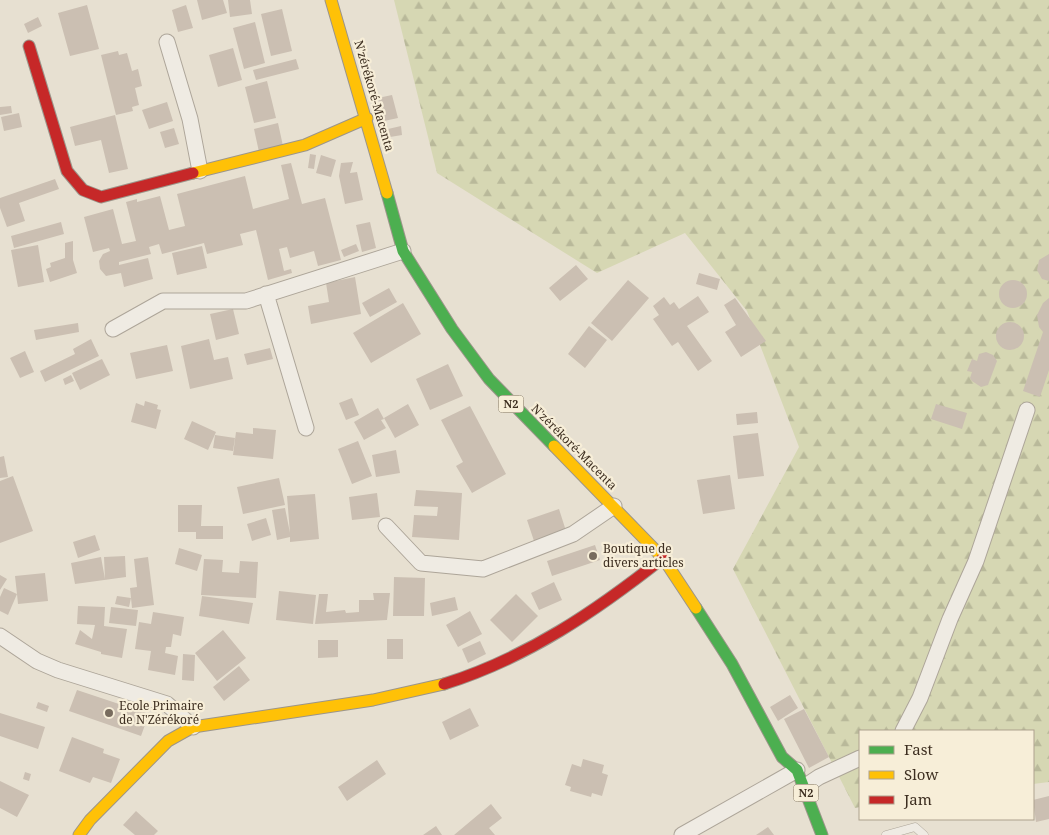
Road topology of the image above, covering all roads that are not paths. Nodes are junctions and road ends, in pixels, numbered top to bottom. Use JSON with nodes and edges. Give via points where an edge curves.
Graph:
{"nodes":[{"id":1,"x":331,"y":0,"type":"edge"},
{"id":2,"x":167,"y":42,"type":"dead end"},
{"id":3,"x":28,"y":46,"type":"dead end"},
{"id":4,"x":367,"y":118,"type":"junction"},
{"id":5,"x":200,"y":171,"type":"junction"},
{"id":6,"x":404,"y":251,"type":"junction"},
{"id":7,"x":266,"y":294,"type":"junction"},
{"id":8,"x":113,"y":329,"type":"dead end"},
{"id":9,"x":1028,"y":410,"type":"dead end"},
{"id":10,"x":306,"y":428,"type":"dead end"},
{"id":11,"x":614,"y":506,"type":"junction"},
{"id":12,"x":386,"y":526,"type":"dead end"},
{"id":13,"x":664,"y":558,"type":"junction"},
{"id":14,"x":0,"y":636,"type":"edge"},
{"id":15,"x":192,"y":727,"type":"junction"},
{"id":16,"x":904,"y":730,"type":"edge"},
{"id":17,"x":859,"y":758,"type":"edge"},
{"id":18,"x":791,"y":773,"type":"junction"},
{"id":19,"x":797,"y":789,"type":"junction"},
{"id":20,"x":79,"y":835,"type":"edge"},
{"id":21,"x":682,"y":835,"type":"edge"},
{"id":22,"x":822,"y":835,"type":"edge"},
{"id":23,"x":886,"y":835,"type":"edge"},
{"id":24,"x":924,"y":835,"type":"edge"}],
"edges":[{"from":1,"to":4,"type":"main road","name":"N'zérékoré-Macenta","number":"N2"},
{"from":2,"to":5,"type":"street","via":[[190,119]]},
{"from":3,"to":5,"type":"main road","via":[[67,171],[82,190],[101,197]]},
{"from":4,"to":5,"type":"main road","via":[[305,144]]},
{"from":4,"to":6,"type":"main road","name":"N'zérékoré-Macenta","number":"N2"},
{"from":6,"to":7,"type":"street"},
{"from":6,"to":11,"type":"main road","name":"N'zérékoré-Macenta","number":"N2","via":[[452,329],[489,379]]},
{"from":7,"to":8,"type":"street","via":[[246,300],[163,301]]},
{"from":7,"to":10,"type":"street"},
{"from":9,"to":16,"type":"street","via":[[976,561],[920,698]]},
{"from":11,"to":12,"type":"street","via":[[573,534],[483,569],[421,563]]},
{"from":11,"to":13,"type":"main road","name":"N'zérékoré-Macenta","number":"N2"},
{"from":13,"to":15,"type":"main road","via":[[580,620],[543,643],[487,669],[433,687]]},
{"from":13,"to":18,"type":"main road","name":"N'zérékoré-Macenta","number":"N2","via":[[732,664]]},
{"from":14,"to":15,"type":"street","via":[[37,661],[58,670],[167,704]]},
{"from":15,"to":20,"type":"main road","via":[[168,741]]},
{"from":17,"to":19,"type":"street"},
{"from":18,"to":19,"type":"main road","name":"N'zérékoré-Macenta","number":"N2"},
{"from":18,"to":21,"type":"street"},
{"from":19,"to":22,"type":"main road","name":"N'zérékoré-Macenta","number":"N2"},
{"from":23,"to":24,"type":"lane","via":[[915,827]]}]}
